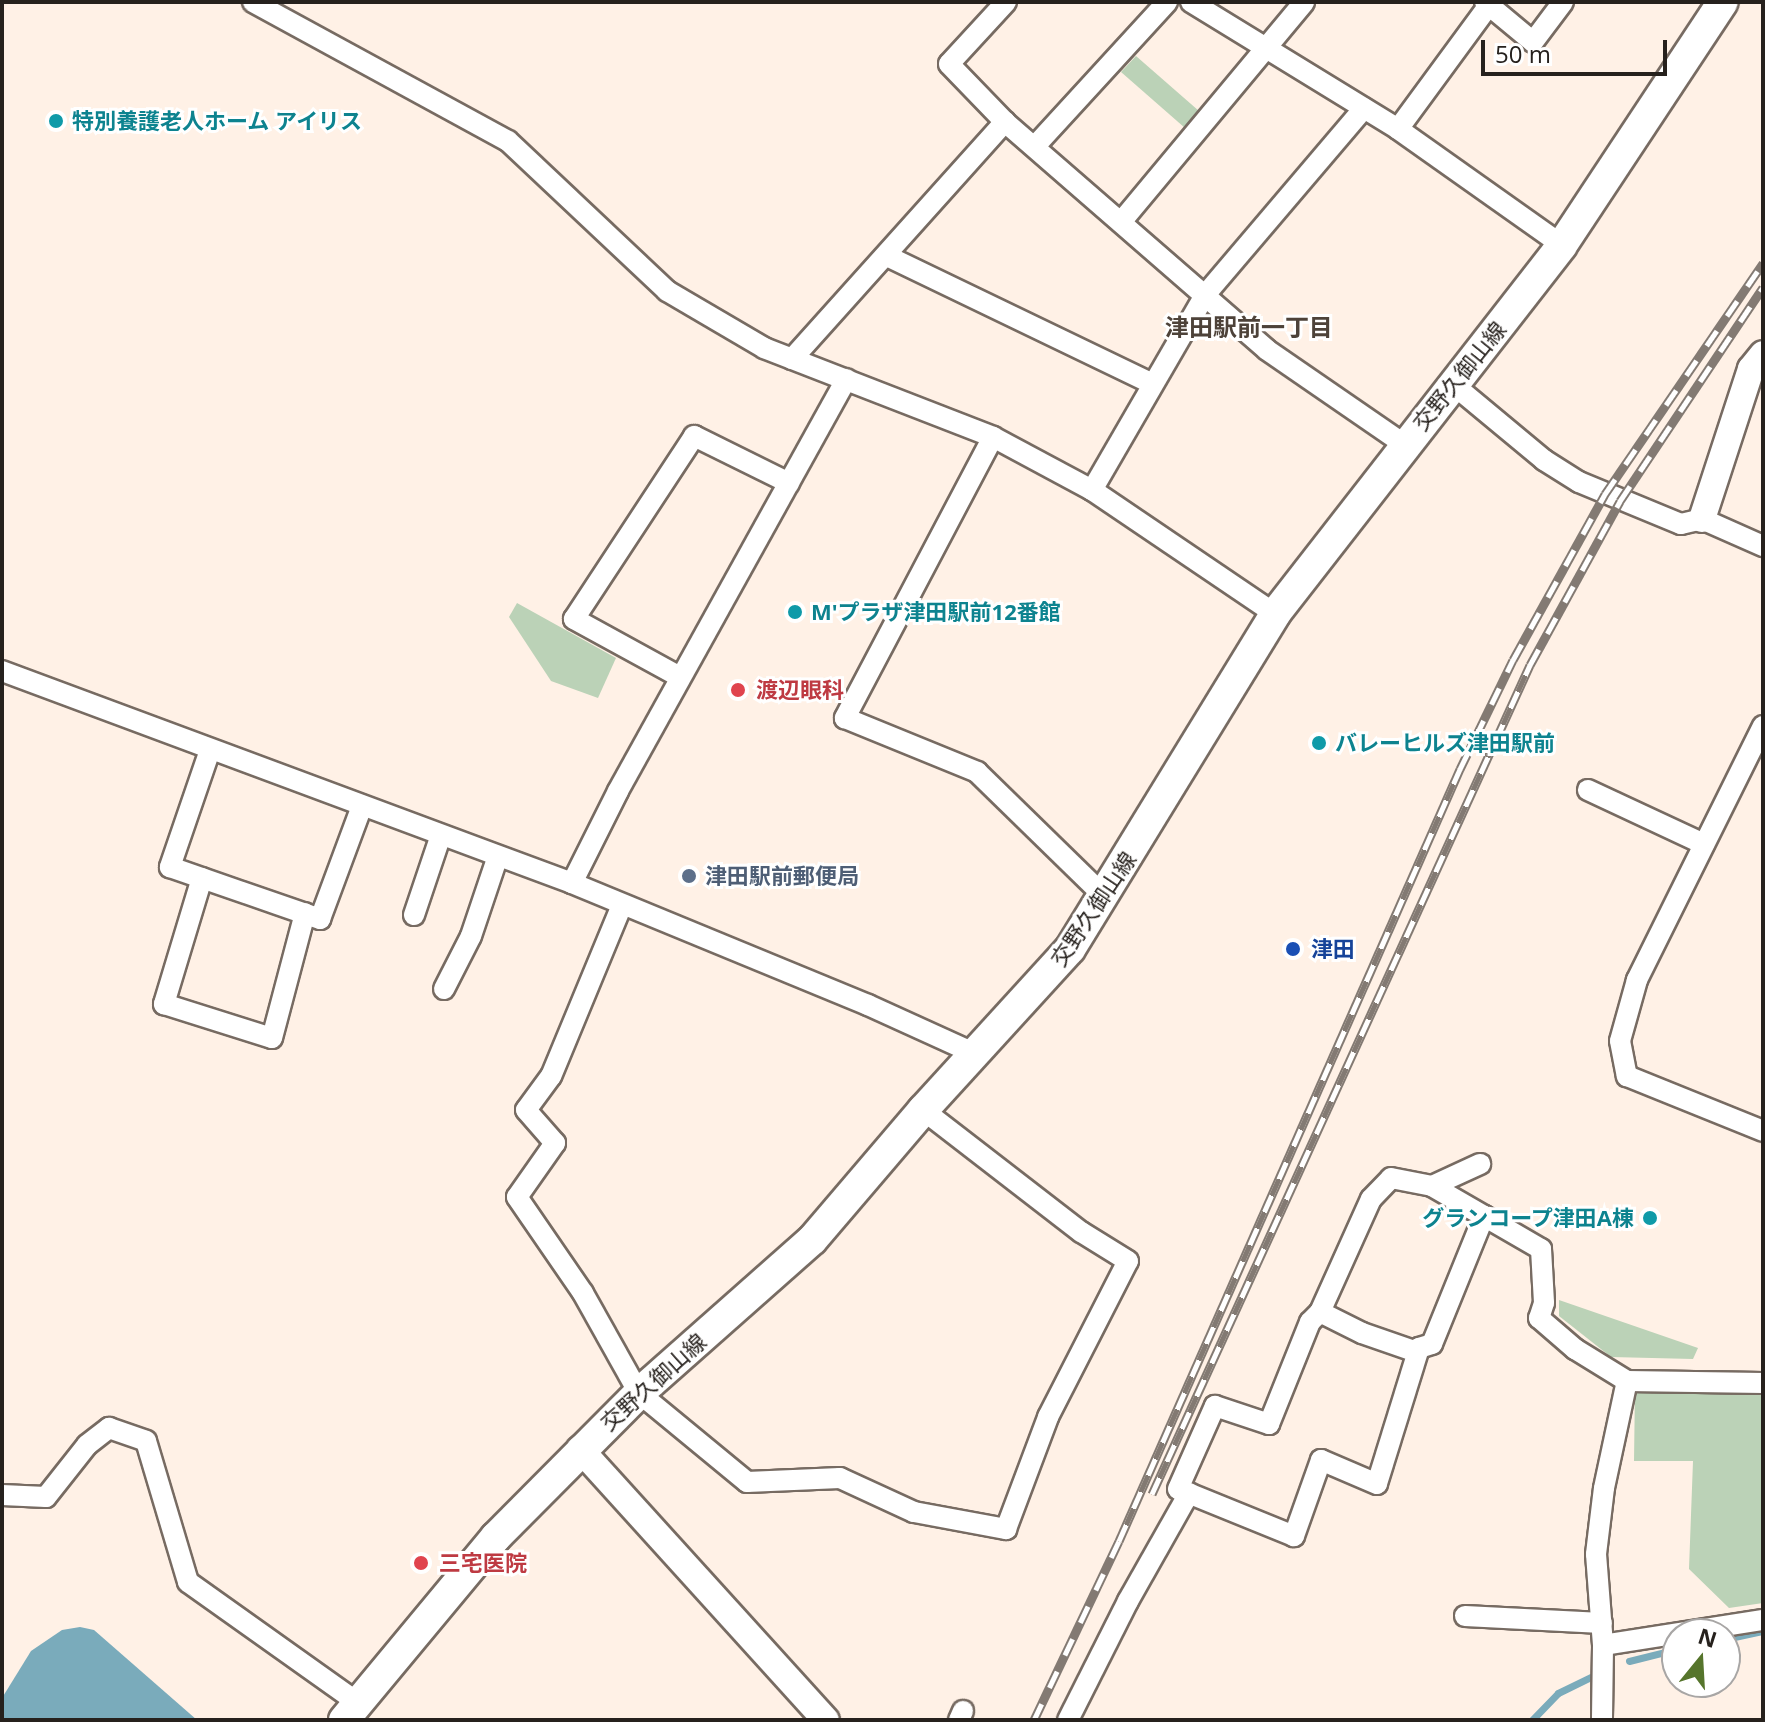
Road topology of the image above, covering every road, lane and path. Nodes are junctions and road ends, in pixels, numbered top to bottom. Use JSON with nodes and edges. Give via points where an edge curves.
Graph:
{"nodes":[{"id":1,"x":253,"y":2,"type":"edge"},
{"id":2,"x":1006,"y":2,"type":"edge"},
{"id":3,"x":1167,"y":2,"type":"edge"},
{"id":4,"x":1191,"y":2,"type":"edge"},
{"id":5,"x":1304,"y":2,"type":"edge"},
{"id":6,"x":1563,"y":2,"type":"edge"},
{"id":7,"x":1723,"y":2,"type":"edge"},
{"id":8,"x":1487,"y":4,"type":"edge"},
{"id":9,"x":1266,"y":49,"type":"junction"},
{"id":10,"x":1364,"y":108,"type":"junction"},
{"id":11,"x":1005,"y":122,"type":"junction"},
{"id":12,"x":1398,"y":129,"type":"junction"},
{"id":13,"x":1036,"y":145,"type":"junction"},
{"id":14,"x":1121,"y":222,"type":"junction"},
{"id":15,"x":1562,"y":245,"type":"junction"},
{"id":16,"x":887,"y":256,"type":"junction"},
{"id":17,"x":1205,"y":295,"type":"junction"},
{"id":18,"x":1763,"y":354,"type":"edge"},
{"id":19,"x":792,"y":359,"type":"junction"},
{"id":20,"x":846,"y":379,"type":"junction"},
{"id":21,"x":1153,"y":384,"type":"junction"},
{"id":22,"x":1455,"y":386,"type":"junction"},
{"id":23,"x":993,"y":437,"type":"junction"},
{"id":24,"x":1404,"y":444,"type":"junction"},
{"id":25,"x":789,"y":483,"type":"junction"},
{"id":26,"x":1092,"y":490,"type":"junction"},
{"id":27,"x":1702,"y":519,"type":"junction"},
{"id":28,"x":1763,"y":546,"type":"edge"},
{"id":29,"x":1275,"y":614,"type":"junction"},
{"id":30,"x":2,"y":671,"type":"edge"},
{"id":31,"x":680,"y":677,"type":"junction"},
{"id":32,"x":1763,"y":726,"type":"edge"},
{"id":33,"x":210,"y":750,"type":"junction"},
{"id":34,"x":1588,"y":790,"type":"dead end"},
{"id":35,"x":362,"y":806,"type":"junction"},
{"id":36,"x":441,"y":835,"type":"junction"},
{"id":37,"x":1704,"y":844,"type":"junction"},
{"id":38,"x":498,"y":856,"type":"junction"},
{"id":39,"x":202,"y":878,"type":"junction"},
{"id":40,"x":572,"y":883,"type":"junction"},
{"id":41,"x":1105,"y":897,"type":"junction"},
{"id":42,"x":622,"y":905,"type":"junction"},
{"id":43,"x":305,"y":913,"type":"junction"},
{"id":44,"x":414,"y":915,"type":"dead end"},
{"id":45,"x":444,"y":989,"type":"dead end"},
{"id":46,"x":976,"y":1054,"type":"junction"},
{"id":47,"x":923,"y":1110,"type":"junction"},
{"id":48,"x":1763,"y":1131,"type":"edge"},
{"id":49,"x":1480,"y":1164,"type":"dead end"},
{"id":50,"x":1432,"y":1186,"type":"junction"},
{"id":51,"x":1484,"y":1216,"type":"junction"},
{"id":52,"x":1320,"y":1312,"type":"junction"},
{"id":53,"x":1417,"y":1352,"type":"junction"},
{"id":54,"x":1627,"y":1381,"type":"junction"},
{"id":55,"x":1763,"y":1383,"type":"edge"},
{"id":56,"x":639,"y":1393,"type":"junction"},
{"id":57,"x":580,"y":1449,"type":"junction"},
{"id":58,"x":1189,"y":1493,"type":"junction"},
{"id":59,"x":2,"y":1495,"type":"edge"},
{"id":60,"x":1465,"y":1616,"type":"dead end"},
{"id":61,"x":1763,"y":1620,"type":"edge"},
{"id":62,"x":1602,"y":1623,"type":"junction"},
{"id":63,"x":1603,"y":1645,"type":"junction"},
{"id":64,"x":351,"y":1711,"type":"edge"},
{"id":65,"x":1601,"y":1719,"type":"edge"},
{"id":66,"x":826,"y":1720,"type":"edge"},
{"id":67,"x":1068,"y":1720,"type":"edge"}],
"edges":[{"from":1,"to":19,"type":"street","via":[[508,141],[667,291]]},
{"from":2,"to":11,"type":"street","via":[[949,64]]},
{"from":3,"to":13,"type":"street"},
{"from":4,"to":9,"type":"street"},
{"from":5,"to":9,"type":"street"},
{"from":6,"to":8,"type":"street","via":[[1533,42]]},
{"from":7,"to":15,"type":"main road","name":"交野久御山線"},
{"from":8,"to":12,"type":"street"},
{"from":9,"to":10,"type":"street"},
{"from":9,"to":14,"type":"street"},
{"from":10,"to":12,"type":"street"},
{"from":10,"to":17,"type":"street"},
{"from":11,"to":13,"type":"street"},
{"from":11,"to":16,"type":"street"},
{"from":12,"to":15,"type":"street"},
{"from":13,"to":14,"type":"street"},
{"from":14,"to":17,"type":"street"},
{"from":15,"to":22,"type":"main road","name":"交野久御山線"},
{"from":16,"to":19,"type":"street"},
{"from":16,"to":21,"type":"street"},
{"from":17,"to":21,"type":"street"},
{"from":17,"to":24,"type":"street","via":[[1267,350]]},
{"from":18,"to":27,"type":"street","via":[[1751,369]]},
{"from":19,"to":20,"type":"street"},
{"from":20,"to":23,"type":"street"},
{"from":20,"to":25,"type":"street"},
{"from":21,"to":26,"type":"street"},
{"from":22,"to":24,"type":"main road","name":"交野久御山線"},
{"from":22,"to":27,"type":"street","via":[[1544,460],[1579,482],[1681,524]]},
{"from":23,"to":26,"type":"street"},
{"from":23,"to":41,"type":"street","via":[[845,718],[977,772]]},
{"from":24,"to":29,"type":"main road","name":"交野久御山線"},
{"from":25,"to":31,"type":"street"},
{"from":25,"to":31,"type":"street","via":[[694,436],[574,619]]},
{"from":26,"to":29,"type":"street"},
{"from":27,"to":28,"type":"street"},
{"from":29,"to":41,"type":"main road","name":"交野久御山線"},
{"from":30,"to":33,"type":"street"},
{"from":31,"to":40,"type":"street"},
{"from":32,"to":37,"type":"street"},
{"from":33,"to":35,"type":"street"},
{"from":33,"to":39,"type":"street","via":[[170,867]]},
{"from":34,"to":37,"type":"street"},
{"from":35,"to":36,"type":"street"},
{"from":35,"to":43,"type":"street","via":[[320,919]]},
{"from":36,"to":38,"type":"street"},
{"from":36,"to":44,"type":"street"},
{"from":37,"to":48,"type":"street","via":[[1637,980],[1620,1041],[1627,1076]]},
{"from":38,"to":40,"type":"street"},
{"from":38,"to":45,"type":"street","via":[[471,936]]},
{"from":39,"to":43,"type":"street"},
{"from":39,"to":43,"type":"street","via":[[164,1004],[272,1038]]},
{"from":40,"to":42,"type":"street"},
{"from":41,"to":46,"type":"main road","name":"交野久御山線","via":[[1070,949]]},
{"from":42,"to":46,"type":"street"},
{"from":42,"to":56,"type":"street","via":[[551,1076],[526,1110],[555,1143],[517,1197],[583,1293]]},
{"from":46,"to":47,"type":"main road","name":"交野久御山線"},
{"from":47,"to":56,"type":"main road","name":"交野久御山線","via":[[812,1240]]},
{"from":47,"to":56,"type":"street","via":[[1081,1232],[1128,1261],[1048,1417],[1006,1529],[914,1512],[840,1478],[747,1482]]},
{"from":49,"to":50,"type":"street"},
{"from":50,"to":51,"type":"street"},
{"from":50,"to":52,"type":"street","via":[[1391,1178],[1371,1199]]},
{"from":51,"to":53,"type":"street","via":[[1432,1344]]},
{"from":51,"to":54,"type":"street","via":[[1541,1249],[1544,1303],[1539,1318],[1575,1349]]},
{"from":52,"to":53,"type":"street"},
{"from":52,"to":58,"type":"street","via":[[1310,1322],[1269,1424],[1215,1406],[1178,1489]]},
{"from":53,"to":58,"type":"street","via":[[1377,1484],[1321,1460],[1294,1536]]},
{"from":54,"to":55,"type":"street"},
{"from":54,"to":62,"type":"street","via":[[1596,1554]]},
{"from":56,"to":57,"type":"main road","name":"交野久御山線"},
{"from":57,"to":64,"type":"main road","name":"交野久御山線","via":[[496,1537]]},
{"from":57,"to":66,"type":"street"},
{"from":58,"to":67,"type":"street"},
{"from":59,"to":64,"type":"street","via":[[46,1497],[87,1445],[109,1428],[146,1441],[188,1582]]},
{"from":60,"to":62,"type":"street"},
{"from":61,"to":63,"type":"street"},
{"from":62,"to":63,"type":"street"},
{"from":63,"to":65,"type":"street"}]}
